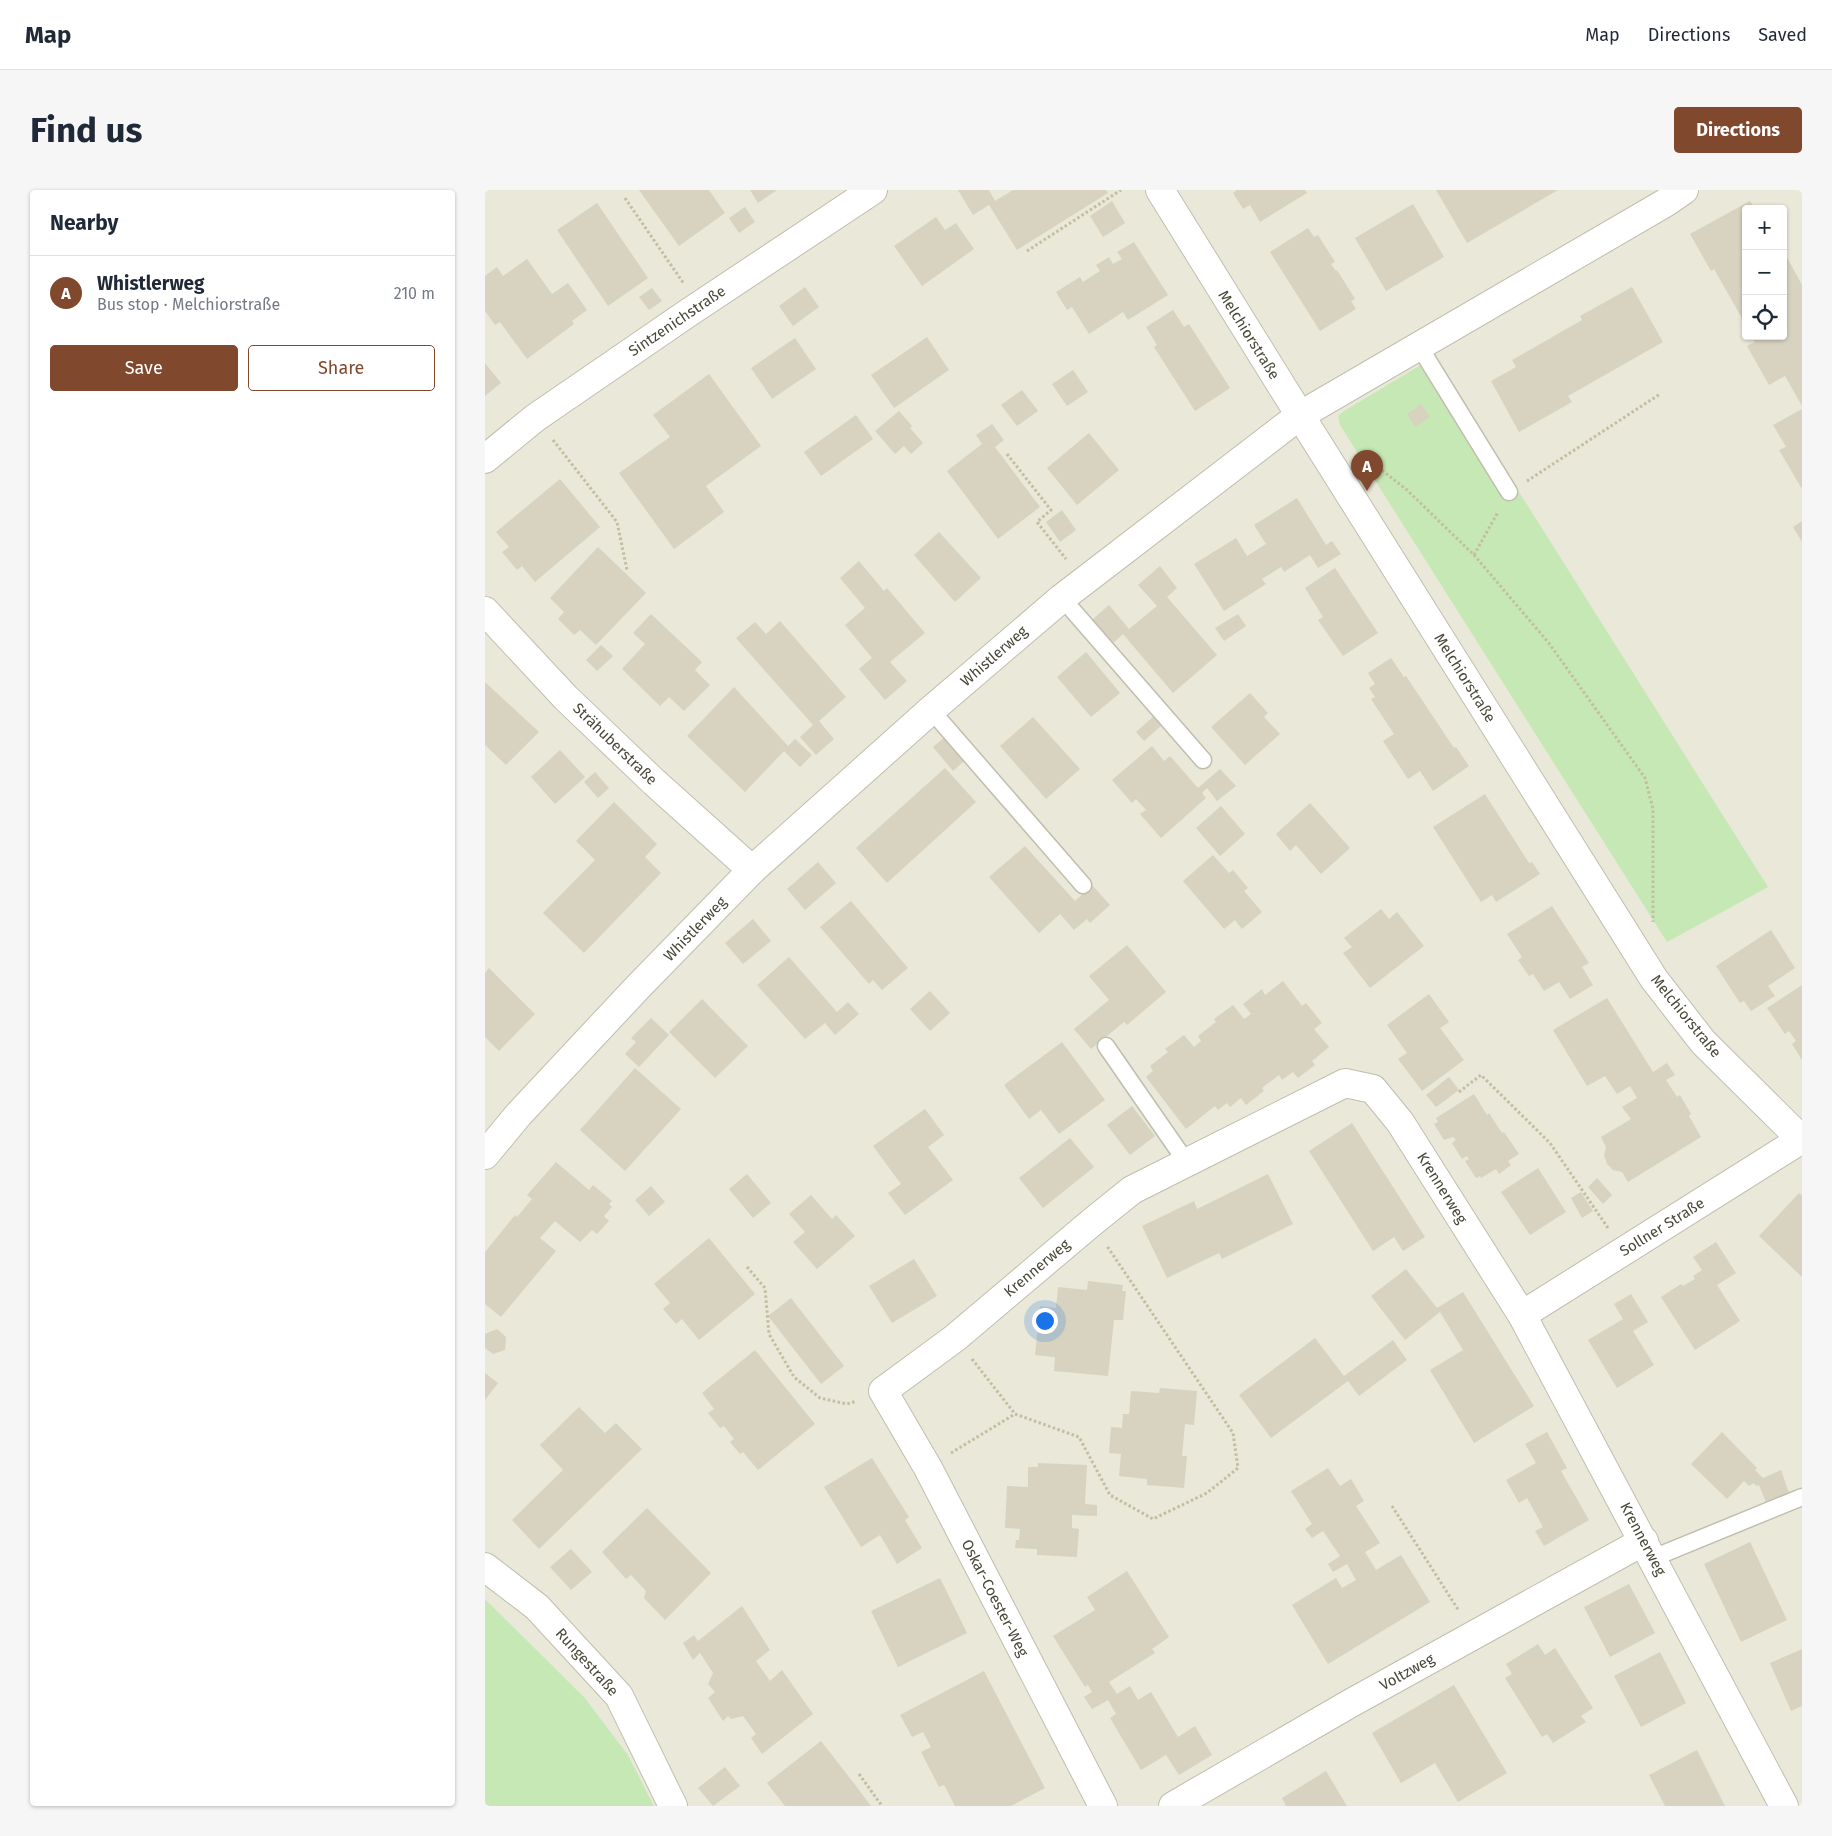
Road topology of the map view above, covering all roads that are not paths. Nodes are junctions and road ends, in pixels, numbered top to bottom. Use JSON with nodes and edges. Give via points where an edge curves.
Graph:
{"nodes":[{"id":1,"x":873,"y":190,"type":"edge"},
{"id":2,"x":1160,"y":190,"type":"edge"},
{"id":3,"x":1683,"y":190,"type":"edge"},
{"id":4,"x":1419,"y":346,"type":"junction"},
{"id":5,"x":1299,"y":416,"type":"junction"},
{"id":6,"x":485,"y":459,"type":"edge"},
{"id":7,"x":1509,"y":492,"type":"road end"},
{"id":8,"x":1062,"y":598,"type":"junction"},
{"id":9,"x":485,"y":611,"type":"edge"},
{"id":10,"x":931,"y":710,"type":"junction"},
{"id":11,"x":1203,"y":760,"type":"dead end"},
{"id":12,"x":752,"y":870,"type":"junction"},
{"id":13,"x":1083,"y":885,"type":"dead end"},
{"id":14,"x":1106,"y":1046,"type":"dead end"},
{"id":15,"x":1802,"y":1139,"type":"edge"},
{"id":16,"x":485,"y":1155,"type":"edge"},
{"id":17,"x":1187,"y":1163,"type":"junction"},
{"id":18,"x":1522,"y":1314,"type":"junction"},
{"id":19,"x":883,"y":1391,"type":"joint"},
{"id":20,"x":1802,"y":1497,"type":"edge"},
{"id":21,"x":1648,"y":1549,"type":"junction"},
{"id":22,"x":485,"y":1567,"type":"edge"},
{"id":23,"x":673,"y":1806,"type":"edge"},
{"id":24,"x":1103,"y":1806,"type":"edge"},
{"id":25,"x":1173,"y":1806,"type":"edge"},
{"id":26,"x":1784,"y":1806,"type":"edge"}],
"edges":[{"from":1,"to":6,"type":"street","name":"Sintzenichstraße","via":[[535,418]]},
{"from":2,"to":5,"type":"street","name":"Melchiorstraße"},
{"from":3,"to":4,"type":"street","name":"Whistlerweg"},
{"from":4,"to":5,"type":"street","name":"Whistlerweg"},
{"from":4,"to":7,"type":"lane"},
{"from":5,"to":8,"type":"street","name":"Whistlerweg"},
{"from":5,"to":15,"type":"street","name":"Melchiorstraße","via":[[1654,979],[1703,1042]]},
{"from":8,"to":10,"type":"street","name":"Whistlerweg"},
{"from":8,"to":11,"type":"lane"},
{"from":9,"to":12,"type":"street","name":"Strähuberstraße","via":[[579,711]]},
{"from":10,"to":12,"type":"street","name":"Whistlerweg"},
{"from":10,"to":13,"type":"lane"},
{"from":12,"to":16,"type":"street","name":"Whistlerweg","via":[[519,1114]]},
{"from":14,"to":17,"type":"lane"},
{"from":15,"to":18,"type":"street","name":"Sollner Straße"},
{"from":17,"to":18,"type":"street","name":"Krennerweg","via":[[1345,1083],[1373,1089],[1400,1122]]},
{"from":17,"to":19,"type":"street","name":"Krennerweg","via":[[1132,1190],[955,1338]]},
{"from":18,"to":21,"type":"street","name":"Krennerweg"},
{"from":19,"to":24,"type":"street","name":"Oskar-Coester-Weg","via":[[928,1468]]},
{"from":20,"to":21,"type":"lane","via":[[1740,1521]]},
{"from":21,"to":25,"type":"street","name":"Voltzweg","via":[[1474,1635]]},
{"from":21,"to":26,"type":"street","name":"Krennerweg"},
{"from":22,"to":23,"type":"street","name":"Rungestraße","via":[[537,1607],[619,1696]]}]}
